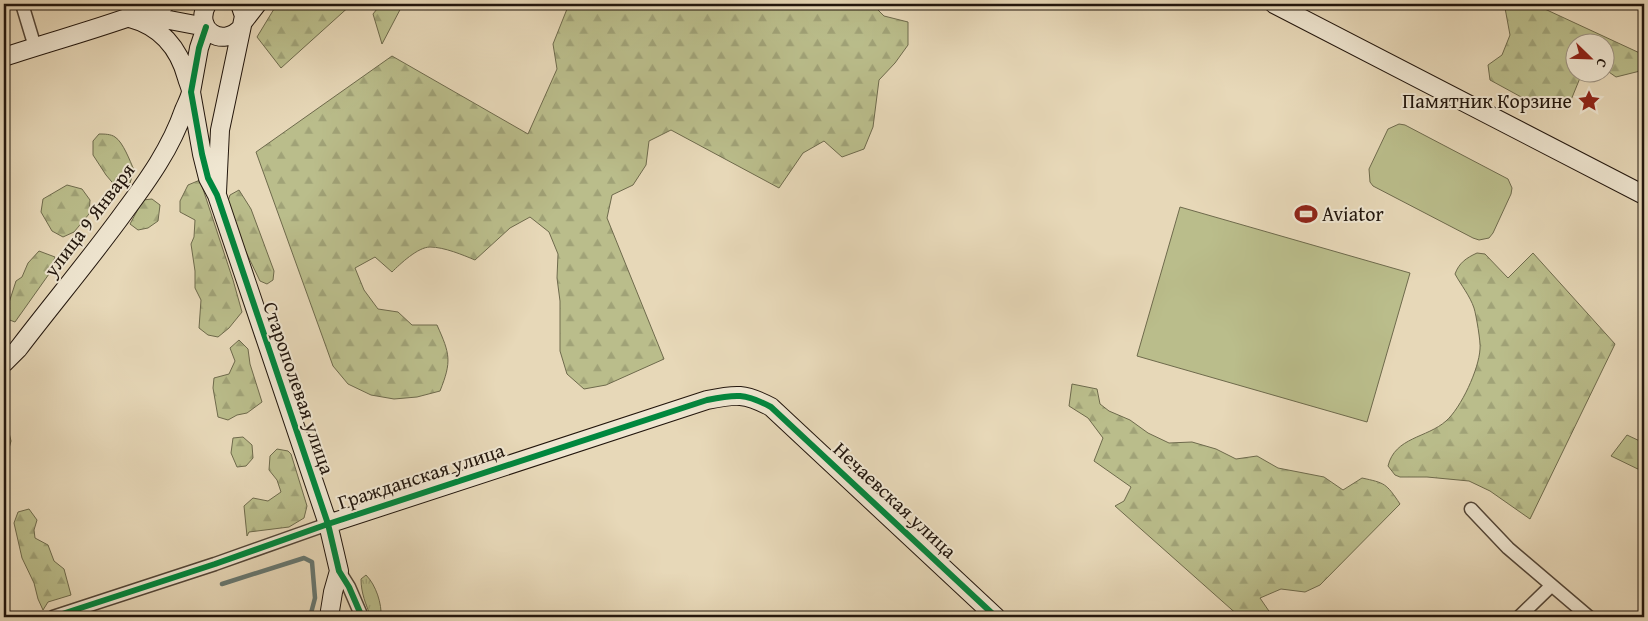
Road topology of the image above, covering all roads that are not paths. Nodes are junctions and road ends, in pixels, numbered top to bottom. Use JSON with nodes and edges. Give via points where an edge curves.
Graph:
{"nodes":[{"id":1,"x":22,"y":4,"type":"edge"},
{"id":2,"x":165,"y":4,"type":"edge"},
{"id":3,"x":207,"y":4,"type":"edge"},
{"id":4,"x":240,"y":4,"type":"edge"},
{"id":5,"x":257,"y":4,"type":"edge"},
{"id":6,"x":1274,"y":4,"type":"edge"},
{"id":7,"x":130,"y":18,"type":"junction"},
{"id":8,"x":242,"y":25,"type":"junction"},
{"id":9,"x":206,"y":27,"type":"junction"},
{"id":10,"x":36,"y":46,"type":"junction"},
{"id":11,"x":4,"y":57,"type":"edge"},
{"id":12,"x":191,"y":92,"type":"junction"},
{"id":13,"x":217,"y":195,"type":"junction"},
{"id":14,"x":1644,"y":195,"type":"edge"},
{"id":15,"x":4,"y":363,"type":"edge"},
{"id":16,"x":771,"y":407,"type":"joint"},
{"id":17,"x":1471,"y":510,"type":"dead end"},
{"id":18,"x":328,"y":524,"type":"junction"},
{"id":19,"x":339,"y":571,"type":"junction"},
{"id":20,"x":1550,"y":586,"type":"junction"},
{"id":21,"x":53,"y":617,"type":"edge"},
{"id":22,"x":329,"y":617,"type":"edge"},
{"id":23,"x":362,"y":617,"type":"edge"},
{"id":24,"x":996,"y":617,"type":"edge"},
{"id":25,"x":1519,"y":617,"type":"edge"},
{"id":26,"x":1589,"y":617,"type":"edge"}],
"edges":[{"from":1,"to":10,"type":"street"},
{"from":2,"to":7,"type":"street"},
{"from":3,"to":9,"type":"street","via":[[203,15]]},
{"from":4,"to":8,"type":"street","via":[[243,9]]},
{"from":5,"to":8,"type":"street"},
{"from":6,"to":14,"type":"street"},
{"from":7,"to":9,"type":"street","via":[[164,19]]},
{"from":7,"to":10,"type":"street"},
{"from":7,"to":12,"type":"street","via":[[150,25],[172,45],[182,60]]},
{"from":8,"to":9,"type":"street","via":[[232,35],[220,37]]},
{"from":8,"to":13,"type":"street","via":[[220,130]]},
{"from":9,"to":12,"type":"street"},
{"from":10,"to":11,"type":"street"},
{"from":12,"to":13,"type":"street","name":"Старополевая улица","via":[[208,178]]},
{"from":12,"to":15,"type":"street","name":"улица 9 Января","via":[[165,152],[148,178]]},
{"from":13,"to":18,"type":"street","name":"Старополевая улица"},
{"from":16,"to":18,"type":"street","name":"Гражданская улица","via":[[742,395],[707,400]]},
{"from":16,"to":24,"type":"street","name":"Нечаевская улица"},
{"from":17,"to":20,"type":"street"},
{"from":18,"to":19,"type":"street","name":"Старополевая улица"},
{"from":18,"to":21,"type":"street","name":"Гражданская улица"},
{"from":19,"to":22,"type":"street"},
{"from":19,"to":23,"type":"street","name":"Старополевая улица"},
{"from":20,"to":25,"type":"street"},
{"from":20,"to":26,"type":"street"}]}
